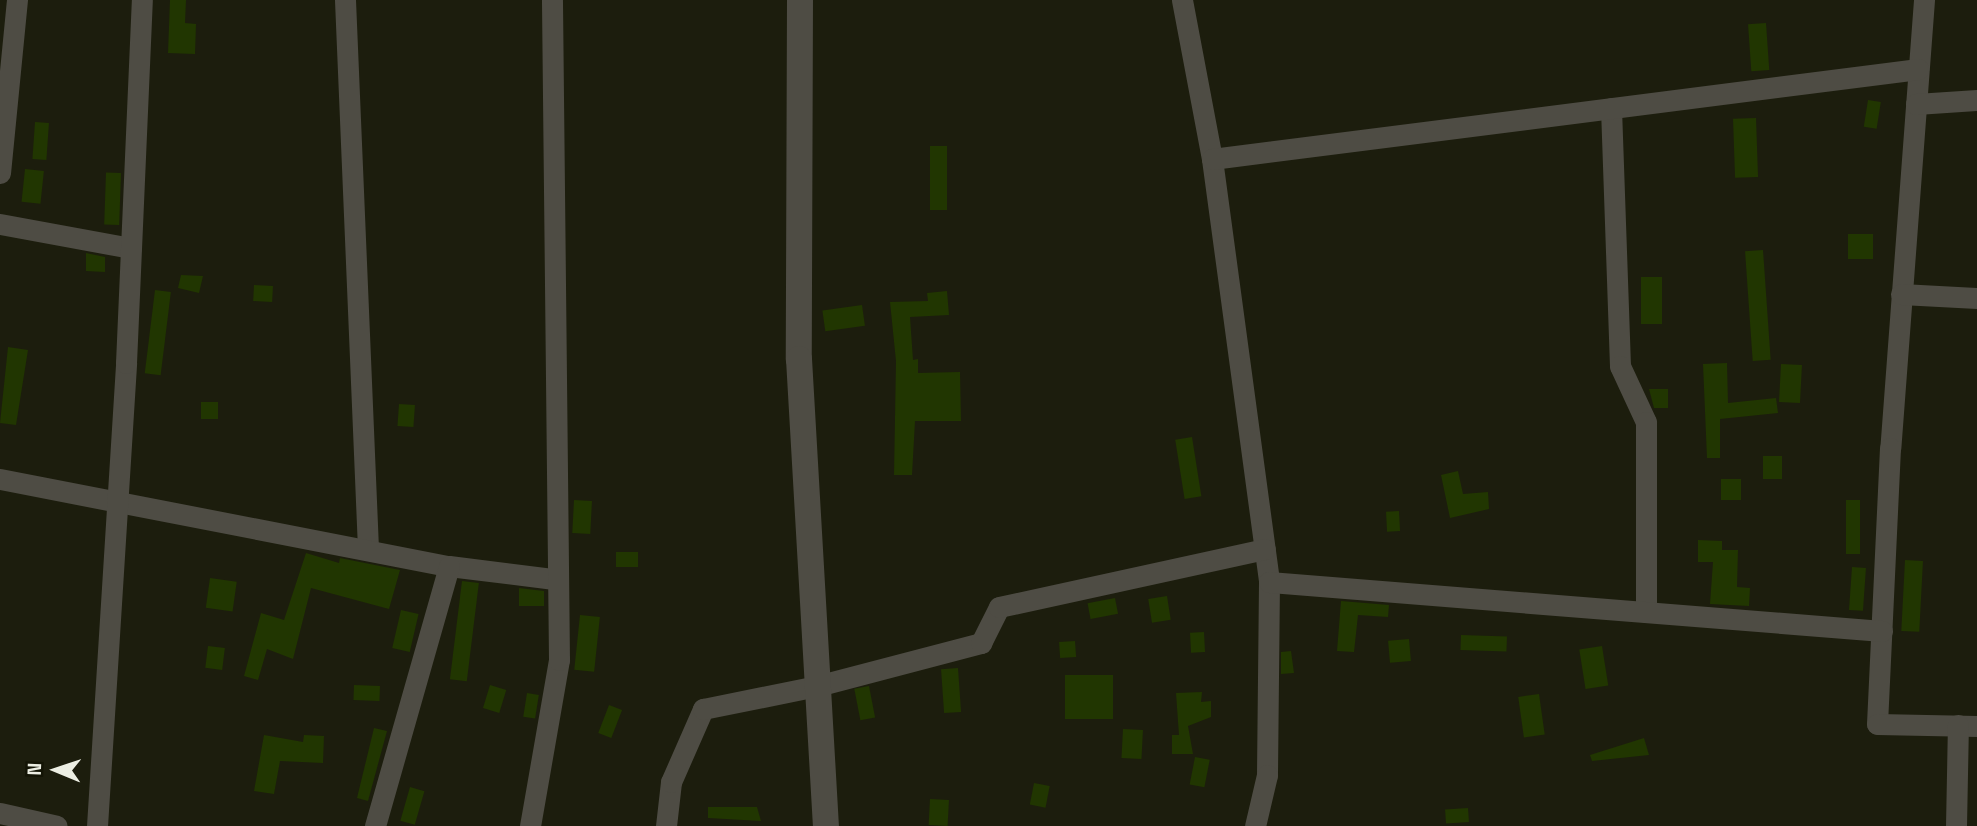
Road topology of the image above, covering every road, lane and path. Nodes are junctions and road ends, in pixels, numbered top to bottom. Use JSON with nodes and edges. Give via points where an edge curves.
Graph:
{"nodes":[{"id":1,"x":17,"y":0,"type":"edge"},
{"id":2,"x":142,"y":0,"type":"edge"},
{"id":3,"x":345,"y":0,"type":"edge"},
{"id":4,"x":552,"y":0,"type":"edge"},
{"id":5,"x":800,"y":0,"type":"edge"},
{"id":6,"x":1182,"y":0,"type":"edge"},
{"id":7,"x":1924,"y":0,"type":"edge"},
{"id":8,"x":1918,"y":69,"type":"junction"},
{"id":9,"x":1977,"y":100,"type":"edge"},
{"id":10,"x":1916,"y":104,"type":"junction"},
{"id":11,"x":1611,"y":108,"type":"junction"},
{"id":12,"x":1212,"y":159,"type":"junction"},
{"id":13,"x":0,"y":173,"type":"edge"},
{"id":14,"x":0,"y":224,"type":"edge"},
{"id":15,"x":131,"y":248,"type":"junction"},
{"id":16,"x":1901,"y":294,"type":"junction"},
{"id":17,"x":1977,"y":298,"type":"edge"},
{"id":18,"x":0,"y":479,"type":"edge"},
{"id":19,"x":119,"y":500,"type":"junction"},
{"id":20,"x":368,"y":548,"type":"junction"},
{"id":21,"x":1265,"y":549,"type":"junction"},
{"id":22,"x":449,"y":566,"type":"junction"},
{"id":23,"x":554,"y":579,"type":"junction"},
{"id":24,"x":1269,"y":582,"type":"junction"},
{"id":25,"x":1646,"y":612,"type":"junction"},
{"id":26,"x":1882,"y":631,"type":"junction"},
{"id":27,"x":817,"y":686,"type":"junction"},
{"id":28,"x":1967,"y":726,"type":"edge"},
{"id":29,"x":0,"y":813,"type":"edge"},
{"id":30,"x":57,"y":826,"type":"edge"},
{"id":31,"x":97,"y":826,"type":"edge"},
{"id":32,"x":375,"y":826,"type":"edge"},
{"id":33,"x":530,"y":826,"type":"edge"},
{"id":34,"x":666,"y":826,"type":"edge"},
{"id":35,"x":825,"y":826,"type":"edge"},
{"id":36,"x":1255,"y":826,"type":"edge"},
{"id":37,"x":1956,"y":826,"type":"edge"}],
"edges":[{"from":1,"to":13,"type":"street"},
{"from":2,"to":15,"type":"street"},
{"from":3,"to":20,"type":"street"},
{"from":4,"to":23,"type":"street"},
{"from":5,"to":27,"type":"street","via":[[799,359]]},
{"from":6,"to":12,"type":"street"},
{"from":7,"to":8,"type":"street"},
{"from":8,"to":10,"type":"street"},
{"from":8,"to":11,"type":"street"},
{"from":9,"to":10,"type":"street"},
{"from":10,"to":16,"type":"street"},
{"from":11,"to":12,"type":"street"},
{"from":11,"to":25,"type":"street","via":[[1620,366],[1646,422]]},
{"from":12,"to":21,"type":"street"},
{"from":14,"to":15,"type":"street"},
{"from":15,"to":19,"type":"street"},
{"from":16,"to":17,"type":"street"},
{"from":16,"to":26,"type":"street"},
{"from":18,"to":19,"type":"street"},
{"from":19,"to":20,"type":"street"},
{"from":19,"to":31,"type":"street"},
{"from":20,"to":22,"type":"street"},
{"from":21,"to":24,"type":"street"},
{"from":21,"to":27,"type":"street","via":[[999,607],[981,643]]},
{"from":22,"to":23,"type":"street"},
{"from":22,"to":32,"type":"street"},
{"from":23,"to":33,"type":"street","via":[[559,660]]},
{"from":24,"to":25,"type":"street"},
{"from":24,"to":36,"type":"street","via":[[1267,775]]},
{"from":25,"to":26,"type":"street"},
{"from":26,"to":28,"type":"street","via":[[1877,724]]},
{"from":27,"to":34,"type":"street","via":[[703,709],[671,782]]},
{"from":27,"to":35,"type":"street"},
{"from":28,"to":37,"type":"street"},
{"from":29,"to":30,"type":"street"}]}
